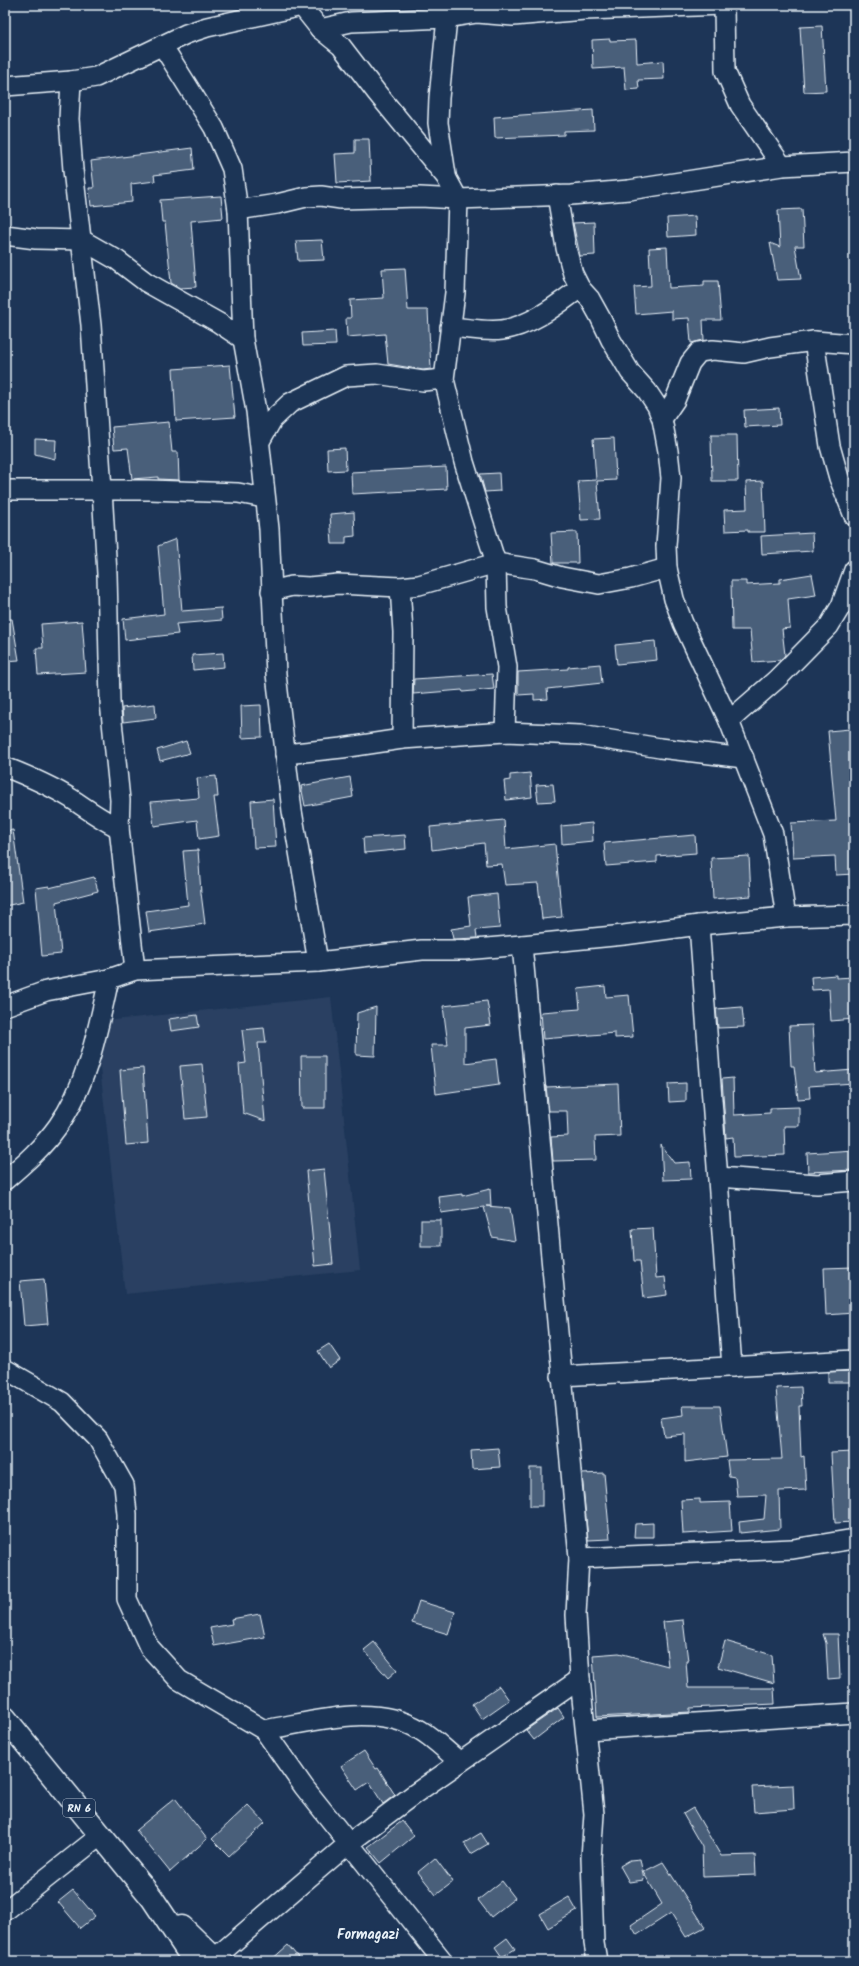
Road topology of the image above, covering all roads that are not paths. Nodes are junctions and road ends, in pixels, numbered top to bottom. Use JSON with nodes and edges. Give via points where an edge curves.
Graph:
{"nodes":[{"id":1,"x":301,"y":5,"type":"edge"},
{"id":2,"x":724,"y":5,"type":"edge"},
{"id":3,"x":476,"y":9,"type":"edge"},
{"id":4,"x":447,"y":18,"type":"junction"},
{"id":5,"x":320,"y":29,"type":"junction"},
{"id":6,"x":162,"y":45,"type":"junction"},
{"id":7,"x":71,"y":81,"type":"junction"},
{"id":8,"x":5,"y":86,"type":"edge"},
{"id":9,"x":854,"y":162,"type":"edge"},
{"id":10,"x":782,"y":166,"type":"junction"},
{"id":11,"x":446,"y":177,"type":"junction"},
{"id":12,"x":557,"y":195,"type":"junction"},
{"id":13,"x":458,"y":199,"type":"junction"},
{"id":14,"x":238,"y":210,"type":"junction"},
{"id":15,"x":5,"y":235,"type":"edge"},
{"id":16,"x":82,"y":240,"type":"junction"},
{"id":17,"x":580,"y":288,"type":"junction"},
{"id":18,"x":450,"y":327,"type":"junction"},
{"id":19,"x":243,"y":339,"type":"junction"},
{"id":20,"x":814,"y":341,"type":"junction"},
{"id":21,"x":854,"y":344,"type":"edge"},
{"id":22,"x":444,"y":379,"type":"junction"},
{"id":23,"x":662,"y":419,"type":"junction"},
{"id":24,"x":260,"y":441,"type":"junction"},
{"id":25,"x":5,"y":490,"type":"edge"},
{"id":26,"x":102,"y":490,"type":"junction"},
{"id":27,"x":264,"y":498,"type":"junction"},
{"id":28,"x":854,"y":516,"type":"edge"},
{"id":29,"x":496,"y":563,"type":"junction"},
{"id":30,"x":667,"y":568,"type":"junction"},
{"id":31,"x":854,"y":570,"type":"edge"},
{"id":32,"x":400,"y":588,"type":"junction"},
{"id":33,"x":271,"y":591,"type":"junction"},
{"id":34,"x":729,"y":721,"type":"junction"},
{"id":35,"x":504,"y":732,"type":"junction"},
{"id":36,"x":402,"y":739,"type":"junction"},
{"id":37,"x":285,"y":754,"type":"junction"},
{"id":38,"x":744,"y":758,"type":"junction"},
{"id":39,"x":5,"y":767,"type":"edge"},
{"id":40,"x":119,"y":828,"type":"junction"},
{"id":41,"x":854,"y":915,"type":"edge"},
{"id":42,"x":786,"y":917,"type":"junction"},
{"id":43,"x":699,"y":925,"type":"junction"},
{"id":44,"x":522,"y":945,"type":"junction"},
{"id":45,"x":318,"y":962,"type":"junction"},
{"id":46,"x":135,"y":970,"type":"junction"},
{"id":47,"x":109,"y":979,"type":"junction"},
{"id":48,"x":5,"y":1006,"type":"edge"},
{"id":49,"x":718,"y":1177,"type":"junction"},
{"id":50,"x":5,"y":1180,"type":"edge"},
{"id":51,"x":854,"y":1181,"type":"edge"},
{"id":52,"x":854,"y":1360,"type":"edge"},
{"id":53,"x":732,"y":1367,"type":"junction"},
{"id":54,"x":5,"y":1369,"type":"edge"},
{"id":55,"x":561,"y":1376,"type":"junction"},
{"id":56,"x":854,"y":1539,"type":"edge"},
{"id":57,"x":578,"y":1558,"type":"junction"},
{"id":58,"x":580,"y":1679,"type":"junction"},
{"id":59,"x":854,"y":1713,"type":"edge"},
{"id":60,"x":6,"y":1722,"type":"edge"},
{"id":61,"x":264,"y":1730,"type":"junction"},
{"id":62,"x":586,"y":1730,"type":"junction"},
{"id":63,"x":460,"y":1762,"type":"junction"},
{"id":64,"x":101,"y":1835,"type":"junction"},
{"id":65,"x":348,"y":1844,"type":"junction"},
{"id":66,"x":5,"y":1911,"type":"edge"},
{"id":67,"x":208,"y":1960,"type":"edge"},
{"id":68,"x":443,"y":1961,"type":"edge"},
{"id":69,"x":597,"y":1961,"type":"edge"}],
"edges":[{"from":1,"to":5,"type":"street"},
{"from":1,"to":6,"type":"street","via":[[208,27]]},
{"from":2,"to":3,"type":"street","via":[[585,10],[513,16]]},
{"from":2,"to":10,"type":"street","via":[[725,71],[740,105]]},
{"from":3,"to":4,"type":"street"},
{"from":4,"to":5,"type":"street","via":[[351,22]]},
{"from":4,"to":11,"type":"street","via":[[438,123]]},
{"from":5,"to":11,"type":"street","via":[[341,46]]},
{"from":6,"to":7,"type":"street","via":[[96,77]]},
{"from":6,"to":14,"type":"street","via":[[196,97],[226,153],[232,169]]},
{"from":7,"to":8,"type":"street"},
{"from":7,"to":16,"type":"street","via":[[69,119]]},
{"from":9,"to":10,"type":"street"},
{"from":10,"to":12,"type":"street","via":[[629,190]]},
{"from":11,"to":13,"type":"street"},
{"from":12,"to":13,"type":"street"},
{"from":12,"to":17,"type":"street","via":[[566,248]]},
{"from":13,"to":14,"type":"street","via":[[420,196],[341,199],[321,196]]},
{"from":13,"to":18,"type":"street","via":[[455,293]]},
{"from":14,"to":19,"type":"street"},
{"from":15,"to":16,"type":"street"},
{"from":16,"to":19,"type":"street","via":[[117,260],[146,282]]},
{"from":16,"to":26,"type":"street","via":[[91,325]]},
{"from":17,"to":18,"type":"street","via":[[546,312],[522,324],[502,330]]},
{"from":17,"to":23,"type":"street","via":[[590,299],[610,340],[630,372],[648,390]]},
{"from":18,"to":22,"type":"street"},
{"from":19,"to":24,"type":"street"},
{"from":20,"to":21,"type":"street"},
{"from":20,"to":23,"type":"street","via":[[744,353],[712,350],[699,352],[690,363],[675,400]]},
{"from":20,"to":28,"type":"street","via":[[830,446]]},
{"from":22,"to":24,"type":"street","via":[[423,381],[377,374],[346,376],[290,403],[272,420]]},
{"from":22,"to":29,"type":"street","via":[[464,462]]},
{"from":23,"to":30,"type":"street","via":[[671,478]]},
{"from":24,"to":27,"type":"street"},
{"from":25,"to":26,"type":"street"},
{"from":26,"to":27,"type":"street","via":[[238,493]]},
{"from":26,"to":40,"type":"street","via":[[110,702],[120,800]]},
{"from":27,"to":33,"type":"street","via":[[269,529]]},
{"from":29,"to":30,"type":"street","via":[[599,584]]},
{"from":29,"to":32,"type":"street"},
{"from":29,"to":35,"type":"street","via":[[497,607],[507,667]]},
{"from":30,"to":34,"type":"street","via":[[674,599],[683,622]]},
{"from":31,"to":34,"type":"street","via":[[841,606],[829,626],[777,679]]},
{"from":32,"to":33,"type":"street","via":[[338,584],[292,586]]},
{"from":32,"to":36,"type":"street","via":[[403,632]]},
{"from":33,"to":37,"type":"street","via":[[276,674]]},
{"from":34,"to":38,"type":"street"},
{"from":35,"to":36,"type":"street"},
{"from":35,"to":38,"type":"street","via":[[580,735]]},
{"from":36,"to":37,"type":"street"},
{"from":37,"to":45,"type":"street"},
{"from":38,"to":42,"type":"street","via":[[773,834]]},
{"from":39,"to":40,"type":"street","via":[[37,780]]},
{"from":40,"to":46,"type":"street"},
{"from":41,"to":42,"type":"street"},
{"from":42,"to":43,"type":"street"},
{"from":43,"to":44,"type":"street"},
{"from":43,"to":49,"type":"street"},
{"from":44,"to":45,"type":"street","via":[[464,950],[422,950]]},
{"from":44,"to":55,"type":"street"},
{"from":45,"to":46,"type":"street"},
{"from":46,"to":47,"type":"street"},
{"from":47,"to":48,"type":"street","via":[[46,991]]},
{"from":47,"to":50,"type":"street","via":[[91,1057],[73,1100],[59,1125],[35,1154]]},
{"from":49,"to":51,"type":"street","via":[[817,1184]]},
{"from":49,"to":53,"type":"street"},
{"from":52,"to":53,"type":"street"},
{"from":53,"to":55,"type":"street"},
{"from":54,"to":61,"type":"street","via":[[62,1402],[98,1438],[124,1485],[127,1514],[127,1599],[149,1647],[179,1680]]},
{"from":55,"to":57,"type":"street"},
{"from":56,"to":57,"type":"street","via":[[793,1549]]},
{"from":57,"to":58,"type":"street","via":[[576,1615]]},
{"from":58,"to":62,"type":"street"},
{"from":58,"to":63,"type":"street"},
{"from":59,"to":62,"type":"street"},
{"from":60,"to":64,"type":"main road","number":"RN 6"},
{"from":61,"to":63,"type":"street","via":[[351,1716],[389,1717],[420,1730]]},
{"from":61,"to":65,"type":"street"},
{"from":62,"to":69,"type":"street","via":[[594,1814],[591,1858],[594,1944]]},
{"from":63,"to":65,"type":"street"},
{"from":64,"to":66,"type":"street"},
{"from":64,"to":67,"type":"main road","number":"RN 6","via":[[152,1898]]},
{"from":65,"to":67,"type":"street"},
{"from":65,"to":68,"type":"street"}]}
